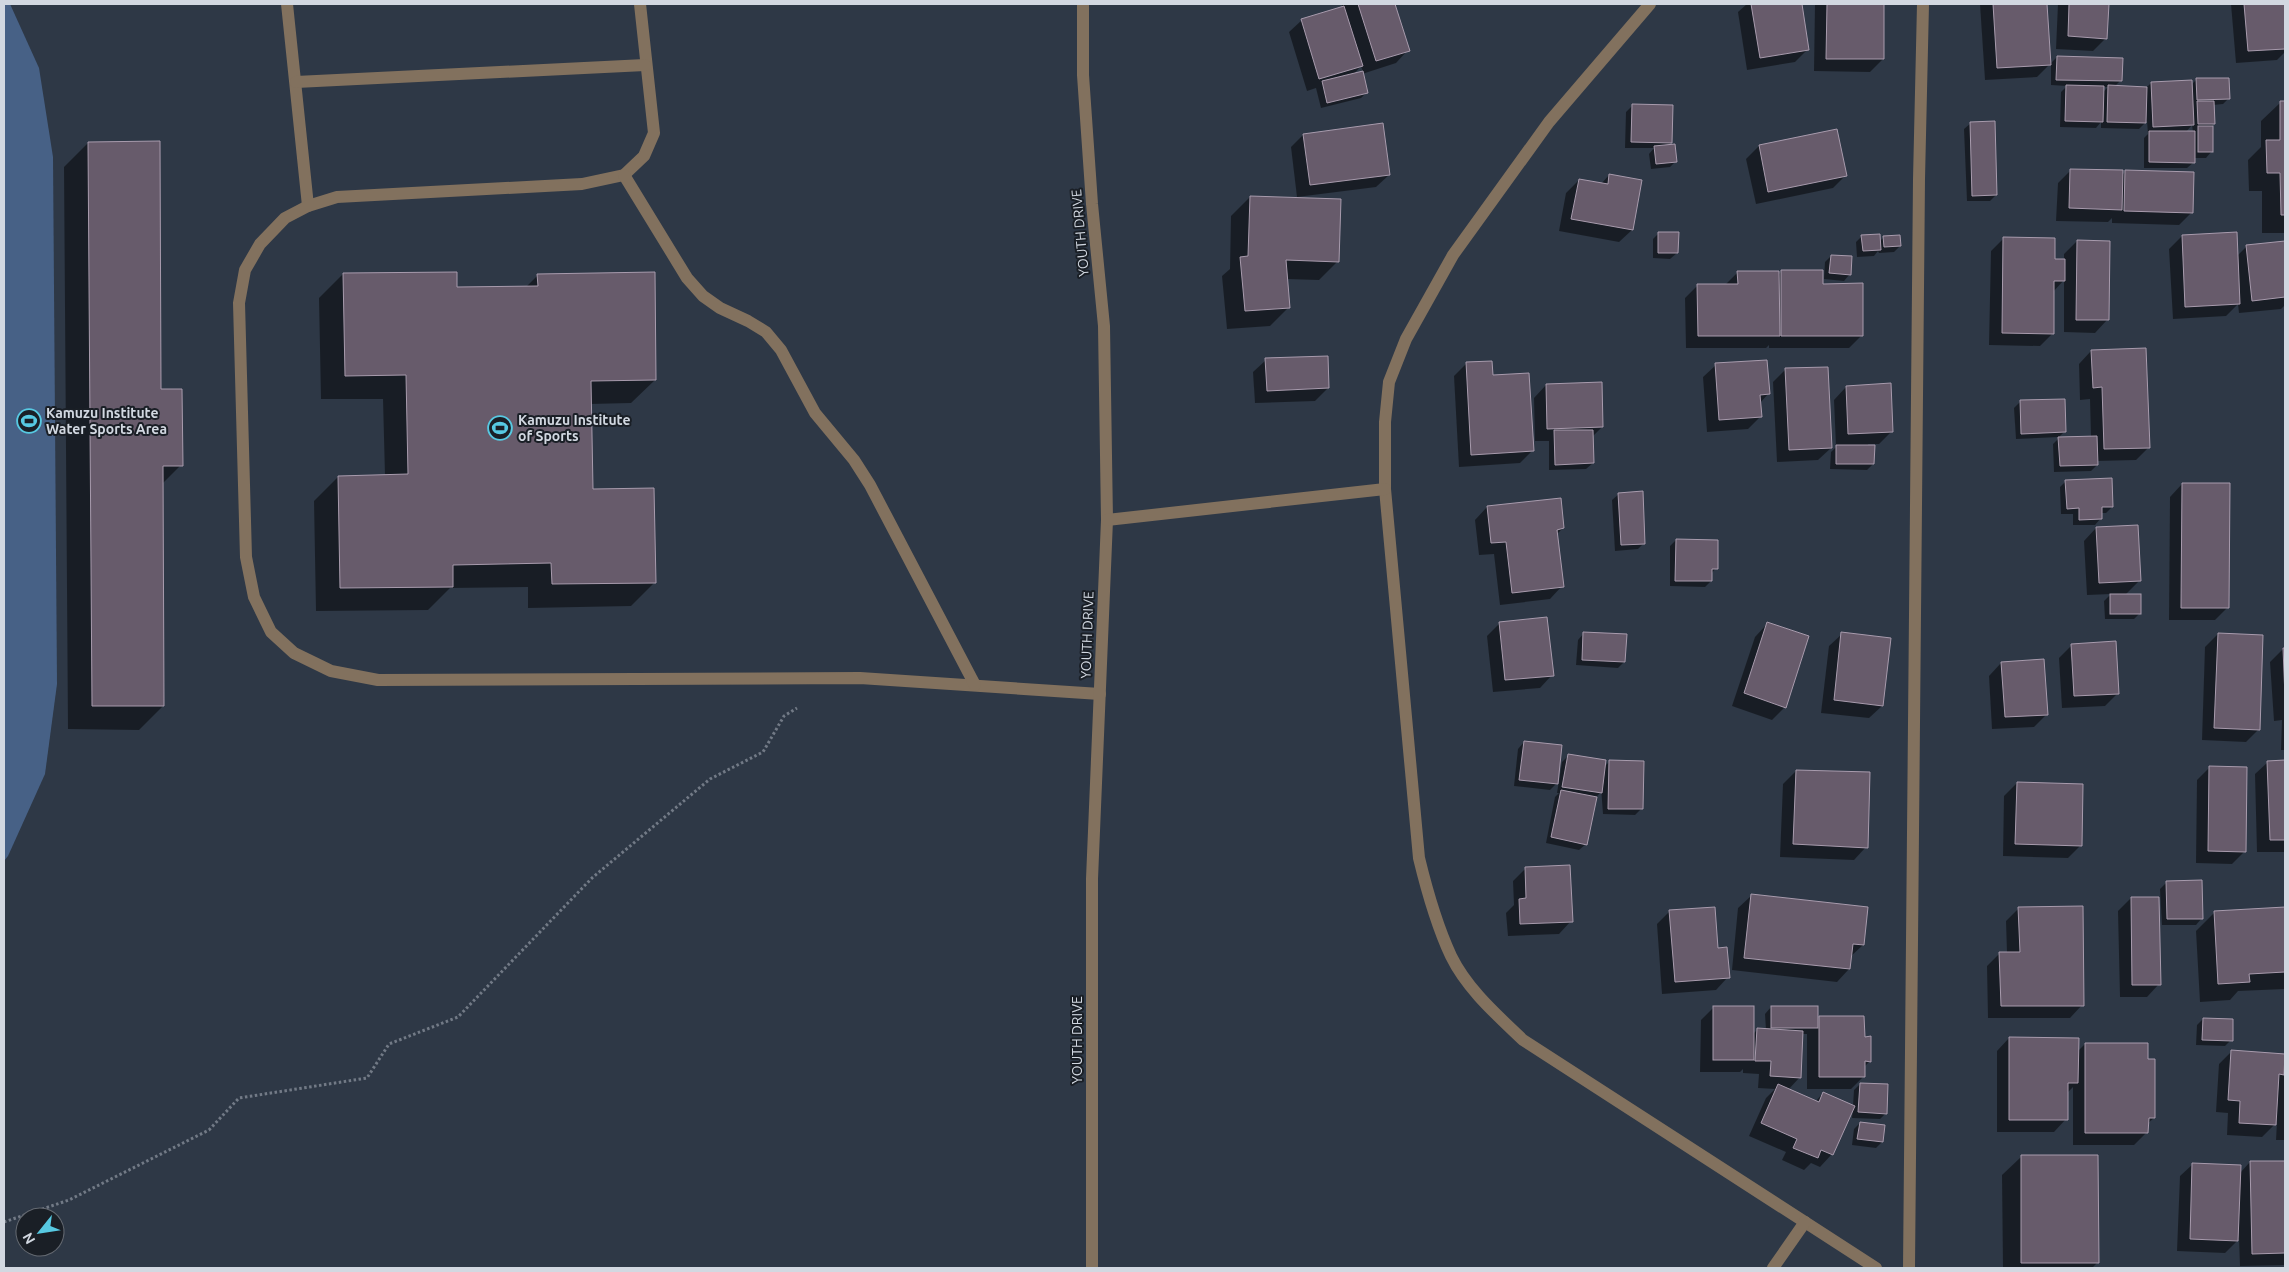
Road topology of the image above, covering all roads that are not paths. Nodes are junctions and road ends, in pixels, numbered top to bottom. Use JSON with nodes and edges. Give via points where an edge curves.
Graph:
{"nodes":[{"id":1,"x":287,"y":4,"type":"edge"},
{"id":2,"x":640,"y":4,"type":"edge"},
{"id":3,"x":1083,"y":4,"type":"edge"},
{"id":4,"x":1650,"y":4,"type":"edge"},
{"id":5,"x":1923,"y":4,"type":"edge"},
{"id":6,"x":645,"y":65,"type":"junction"},
{"id":7,"x":296,"y":82,"type":"junction"},
{"id":8,"x":624,"y":175,"type":"junction"},
{"id":9,"x":308,"y":206,"type":"junction"},
{"id":10,"x":1385,"y":489,"type":"junction"},
{"id":11,"x":1107,"y":520,"type":"junction"},
{"id":12,"x":975,"y":685,"type":"junction"},
{"id":13,"x":1100,"y":694,"type":"junction"},
{"id":14,"x":1805,"y":1222,"type":"junction"},
{"id":15,"x":1092,"y":1268,"type":"edge"},
{"id":16,"x":1773,"y":1268,"type":"edge"},
{"id":17,"x":1876,"y":1268,"type":"edge"},
{"id":18,"x":1909,"y":1268,"type":"edge"}],
"edges":[{"from":1,"to":7,"type":"street"},
{"from":2,"to":6,"type":"street"},
{"from":3,"to":11,"type":"street","name":"YOUTH DRIVE","via":[[1083,75],[1104,326]]},
{"from":4,"to":10,"type":"street","via":[[1544,129],[1453,255],[1406,339],[1389,382],[1385,422]]},
{"from":5,"to":18,"type":"street","via":[[1918,208]]},
{"from":6,"to":7,"type":"street"},
{"from":6,"to":8,"type":"street","via":[[654,133],[644,156]]},
{"from":7,"to":9,"type":"street"},
{"from":8,"to":9,"type":"street","via":[[582,184],[337,197]]},
{"from":8,"to":12,"type":"street","via":[[687,278],[703,296],[766,332],[781,350],[815,413],[870,485]]},
{"from":9,"to":12,"type":"street","via":[[284,218],[260,244],[245,270],[239,303],[246,557],[254,597],[271,632],[294,653],[331,671],[378,680],[860,678]]},
{"from":10,"to":11,"type":"street"},
{"from":10,"to":14,"type":"street","via":[[1419,858],[1432,909],[1452,958],[1484,1002],[1523,1040]]},
{"from":11,"to":13,"type":"street","name":"YOUTH DRIVE"},
{"from":12,"to":13,"type":"street"},
{"from":13,"to":15,"type":"street","name":"YOUTH DRIVE","via":[[1092,879]]},
{"from":14,"to":16,"type":"street"},
{"from":14,"to":17,"type":"street"}]}
